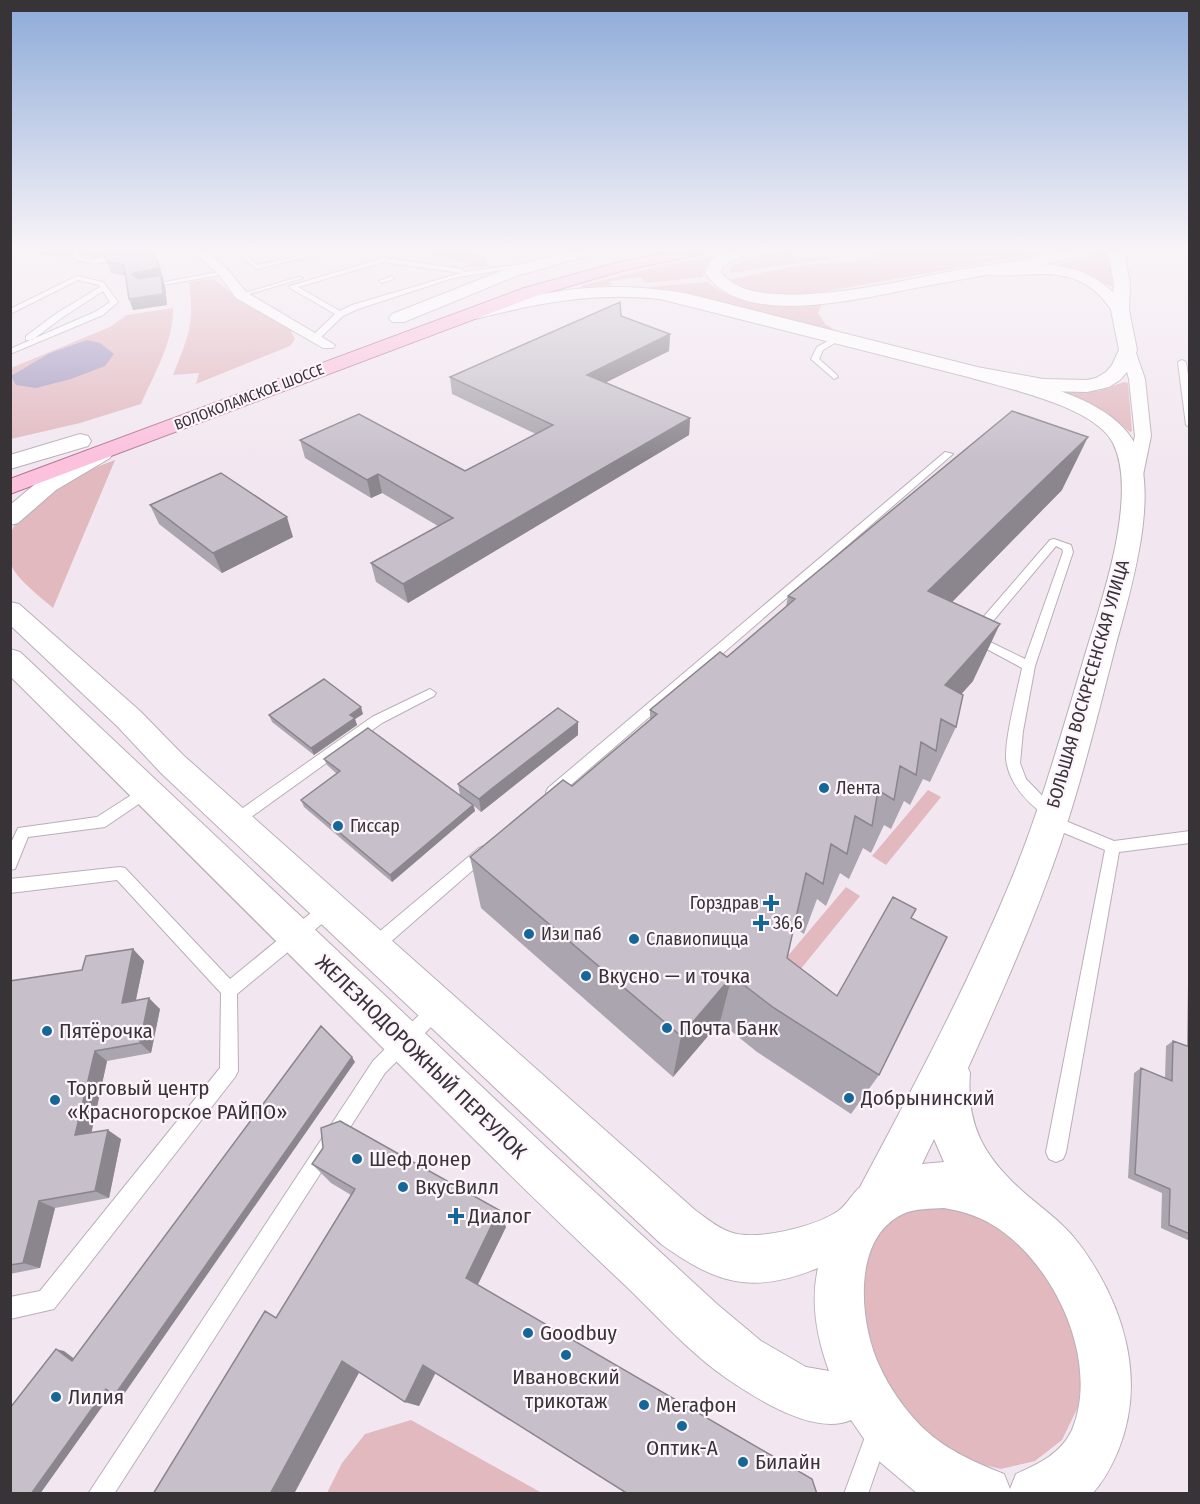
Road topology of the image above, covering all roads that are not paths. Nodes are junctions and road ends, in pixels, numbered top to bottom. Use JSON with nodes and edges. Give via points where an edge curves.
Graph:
{"nodes":[{"id":1,"x":52,"y":321,"type":"edge"},
{"id":2,"x":80,"y":321,"type":"edge"},
{"id":3,"x":279,"y":321,"type":"edge"},
{"id":4,"x":335,"y":321,"type":"edge"},
{"id":5,"x":390,"y":321,"type":"edge"},
{"id":6,"x":450,"y":321,"type":"edge"},
{"id":7,"x":825,"y":321,"type":"edge"},
{"id":8,"x":1122,"y":321,"type":"edge"},
{"id":9,"x":447,"y":322,"type":"joint"},
{"id":10,"x":835,"y":323,"type":"junction"},
{"id":11,"x":378,"y":326,"type":"dead end"},
{"id":12,"x":348,"y":337,"type":"dead end"},
{"id":13,"x":316,"y":346,"type":"junction"},
{"id":14,"x":1128,"y":350,"type":"junction"},
{"id":15,"x":10,"y":352,"type":"edge"},
{"id":16,"x":1182,"y":362,"type":"dead end"},
{"id":17,"x":976,"y":373,"type":"junction"},
{"id":18,"x":834,"y":377,"type":"dead end"},
{"id":19,"x":240,"y":380,"type":"dead end"},
{"id":20,"x":1190,"y":424,"type":"edge"},
{"id":21,"x":80,"y":441,"type":"junction"},
{"id":22,"x":110,"y":450,"type":"junction"},
{"id":23,"x":948,"y":454,"type":"dead end"},
{"id":24,"x":10,"y":462,"type":"edge"},
{"id":25,"x":10,"y":467,"type":"edge"},
{"id":26,"x":1134,"y":475,"type":"junction"},
{"id":27,"x":10,"y":488,"type":"edge"},
{"id":28,"x":10,"y":518,"type":"edge"},
{"id":29,"x":10,"y":610,"type":"edge"},
{"id":30,"x":10,"y":659,"type":"edge"},
{"id":31,"x":1029,"y":666,"type":"junction"},
{"id":32,"x":430,"y":693,"type":"dead end"},
{"id":33,"x":147,"y":791,"type":"junction"},
{"id":34,"x":543,"y":801,"type":"edge"},
{"id":35,"x":1051,"y":817,"type":"junction"},
{"id":36,"x":235,"y":821,"type":"junction"},
{"id":37,"x":1190,"y":837,"type":"edge"},
{"id":38,"x":490,"y":846,"type":"edge"},
{"id":39,"x":1113,"y":847,"type":"junction"},
{"id":40,"x":10,"y":864,"type":"edge"},
{"id":41,"x":10,"y":886,"type":"edge"},
{"id":42,"x":329,"y":908,"type":"junction"},
{"id":43,"x":296,"y":935,"type":"junction"},
{"id":44,"x":372,"y":948,"type":"junction"},
{"id":45,"x":230,"y":990,"type":"junction"},
{"id":46,"x":421,"y":1024,"type":"junction"},
{"id":47,"x":949,"y":1064,"type":"junction"},
{"id":48,"x":1056,"y":1152,"type":"dead end"},
{"id":49,"x":1006,"y":1207,"type":"junction"},
{"id":50,"x":866,"y":1216,"type":"junction"},
{"id":51,"x":10,"y":1308,"type":"edge"},
{"id":52,"x":872,"y":1404,"type":"junction"},
{"id":53,"x":927,"y":1478,"type":"edge"},
{"id":54,"x":100,"y":1494,"type":"edge"},
{"id":55,"x":856,"y":1494,"type":"edge"},
{"id":56,"x":984,"y":1494,"type":"edge"},
{"id":57,"x":1036,"y":1494,"type":"edge"}],
"edges":[{"from":1,"to":15,"type":"lane"},
{"from":2,"to":15,"type":"lane"},
{"from":3,"to":13,"type":"street"},
{"from":4,"to":13,"type":"lane"},
{"from":5,"to":11,"type":"main road"},
{"from":6,"to":9,"type":"main road"},
{"from":7,"to":10,"type":"main road"},
{"from":8,"to":14,"type":"main road","name":"БОЛЬШАЯ ВОСКРЕСЕНСКАЯ УЛИЦА"},
{"from":9,"to":22,"type":"main road","name":"ВОЛОКОЛАМСКОЕ ШОССЕ"},
{"from":10,"to":17,"type":"main road","via":[[904,354]]},
{"from":10,"to":18,"type":"lane","via":[[815,358]]},
{"from":12,"to":13,"type":"main road","name":"ВОЛОКОЛАМСКОЕ ШОССЕ"},
{"from":14,"to":17,"type":"main road","via":[[1113,376],[1087,386],[1043,385]]},
{"from":14,"to":26,"type":"street","name":"БОЛЬШАЯ ВОСКРЕСЕНСКАЯ УЛИЦА","via":[[1137,379],[1143,436]]},
{"from":16,"to":20,"type":"lane"},
{"from":17,"to":26,"type":"street","via":[[1056,398],[1098,416],[1124,441]]},
{"from":19,"to":21,"type":"main road","name":"ВОЛОКОЛАМСКОЕ ШОССЕ"},
{"from":21,"to":24,"type":"main road"},
{"from":21,"to":25,"type":"main road","name":"ВОЛОКОЛАМСКОЕ ШОССЕ"},
{"from":22,"to":27,"type":"main road","name":"ВОЛОКОЛАМСКОЕ ШОССЕ"},
{"from":22,"to":28,"type":"street","via":[[57,479]]},
{"from":23,"to":34,"type":"lane"},
{"from":26,"to":35,"type":"street","name":"БОЛЬШАЯ ВОСКРЕСЕНСКАЯ УЛИЦА","via":[[1124,560],[1069,766]]},
{"from":29,"to":36,"type":"street","name":"ЖЕЛЕЗНОДОРОЖНЫЙ ПЕРЕУЛОК"},
{"from":30,"to":33,"type":"street","name":"ЖЕЛЕЗНОДОРОЖНЫЙ ПЕРЕУЛОК"},
{"from":31,"to":31,"type":"lane","via":[[1068,552],[1054,542],[976,632],[976,640]]},
{"from":31,"to":35,"type":"lane","via":[[1013,762],[1020,782]]},
{"from":32,"to":36,"type":"lane","via":[[378,720]]},
{"from":33,"to":40,"type":"lane","via":[[100,823],[23,832]]},
{"from":33,"to":43,"type":"street","name":"ЖЕЛЕЗНОДОРОЖНЫЙ ПЕРЕУЛОК"},
{"from":35,"to":39,"type":"lane"},
{"from":35,"to":47,"type":"street","name":"БОЛЬШАЯ ВОСКРЕСЕНСКАЯ УЛИЦА","via":[[1031,875]]},
{"from":36,"to":42,"type":"street","name":"ЖЕЛЕЗНОДОРОЖНЫЙ ПЕРЕУЛОК"},
{"from":37,"to":39,"type":"lane"},
{"from":38,"to":44,"type":"lane"},
{"from":39,"to":48,"type":"lane"},
{"from":41,"to":45,"type":"lane","via":[[120,873]]},
{"from":42,"to":43,"type":"lane"},
{"from":42,"to":44,"type":"street","name":"ЖЕЛЕЗНОДОРОЖНЫЙ ПЕРЕУЛОК"},
{"from":43,"to":45,"type":"lane"},
{"from":43,"to":46,"type":"street","name":"ЖЕЛЕЗНОДОРОЖНЫЙ ПЕРЕУЛОК"},
{"from":44,"to":46,"type":"street","name":"ЖЕЛЕЗНОДОРОЖНЫЙ ПЕРЕУЛОК"},
{"from":45,"to":51,"type":"lane","via":[[229,1071],[46,1301]]},
{"from":46,"to":50,"type":"street","name":"ЖЕЛЕЗНОДОРОЖНЫЙ ПЕРЕУЛОК","via":[[678,1227],[706,1246],[736,1259],[805,1250]]},
{"from":46,"to":52,"type":"street","name":"ЖЕЛЕЗНОДОРОЖНЫЙ ПЕРЕУЛОК","via":[[675,1300],[743,1359],[794,1389],[821,1398]]},
{"from":46,"to":54,"type":"lane","via":[[379,1067]]},
{"from":47,"to":49,"type":"street","name":"БОЛЬШАЯ ВОСКРЕСЕНСКАЯ УЛИЦА","via":[[948,1108],[959,1145],[980,1179]]},
{"from":47,"to":50,"type":"street","name":"БОЛЬШАЯ ВОСКРЕСЕНСКАЯ УЛИЦА","via":[[917,1131]]},
{"from":49,"to":50,"type":"street","name":"ЖЕЛЕЗНОДОРОЖНЫЙ ПЕРЕУЛОК","via":[[949,1185],[921,1185],[896,1192]]},
{"from":49,"to":57,"type":"street","via":[[1034,1227],[1080,1287],[1096,1323],[1105,1362],[1106,1399],[1088,1474]]},
{"from":50,"to":52,"type":"street","name":"БОЛЬШАЯ ВОСКРЕСЕНСКАЯ УЛИЦА","via":[[847,1247],[840,1278],[839,1312],[847,1350]]},
{"from":52,"to":53,"type":"street","name":"БОЛЬШАЯ ВОСКРЕСЕНСКАЯ УЛИЦА"},
{"from":52,"to":55,"type":"lane"},
{"from":53,"to":56,"type":"street","name":"БОЛЬШАЯ ВОСКРЕСЕНСКАЯ УЛИЦА"}]}
